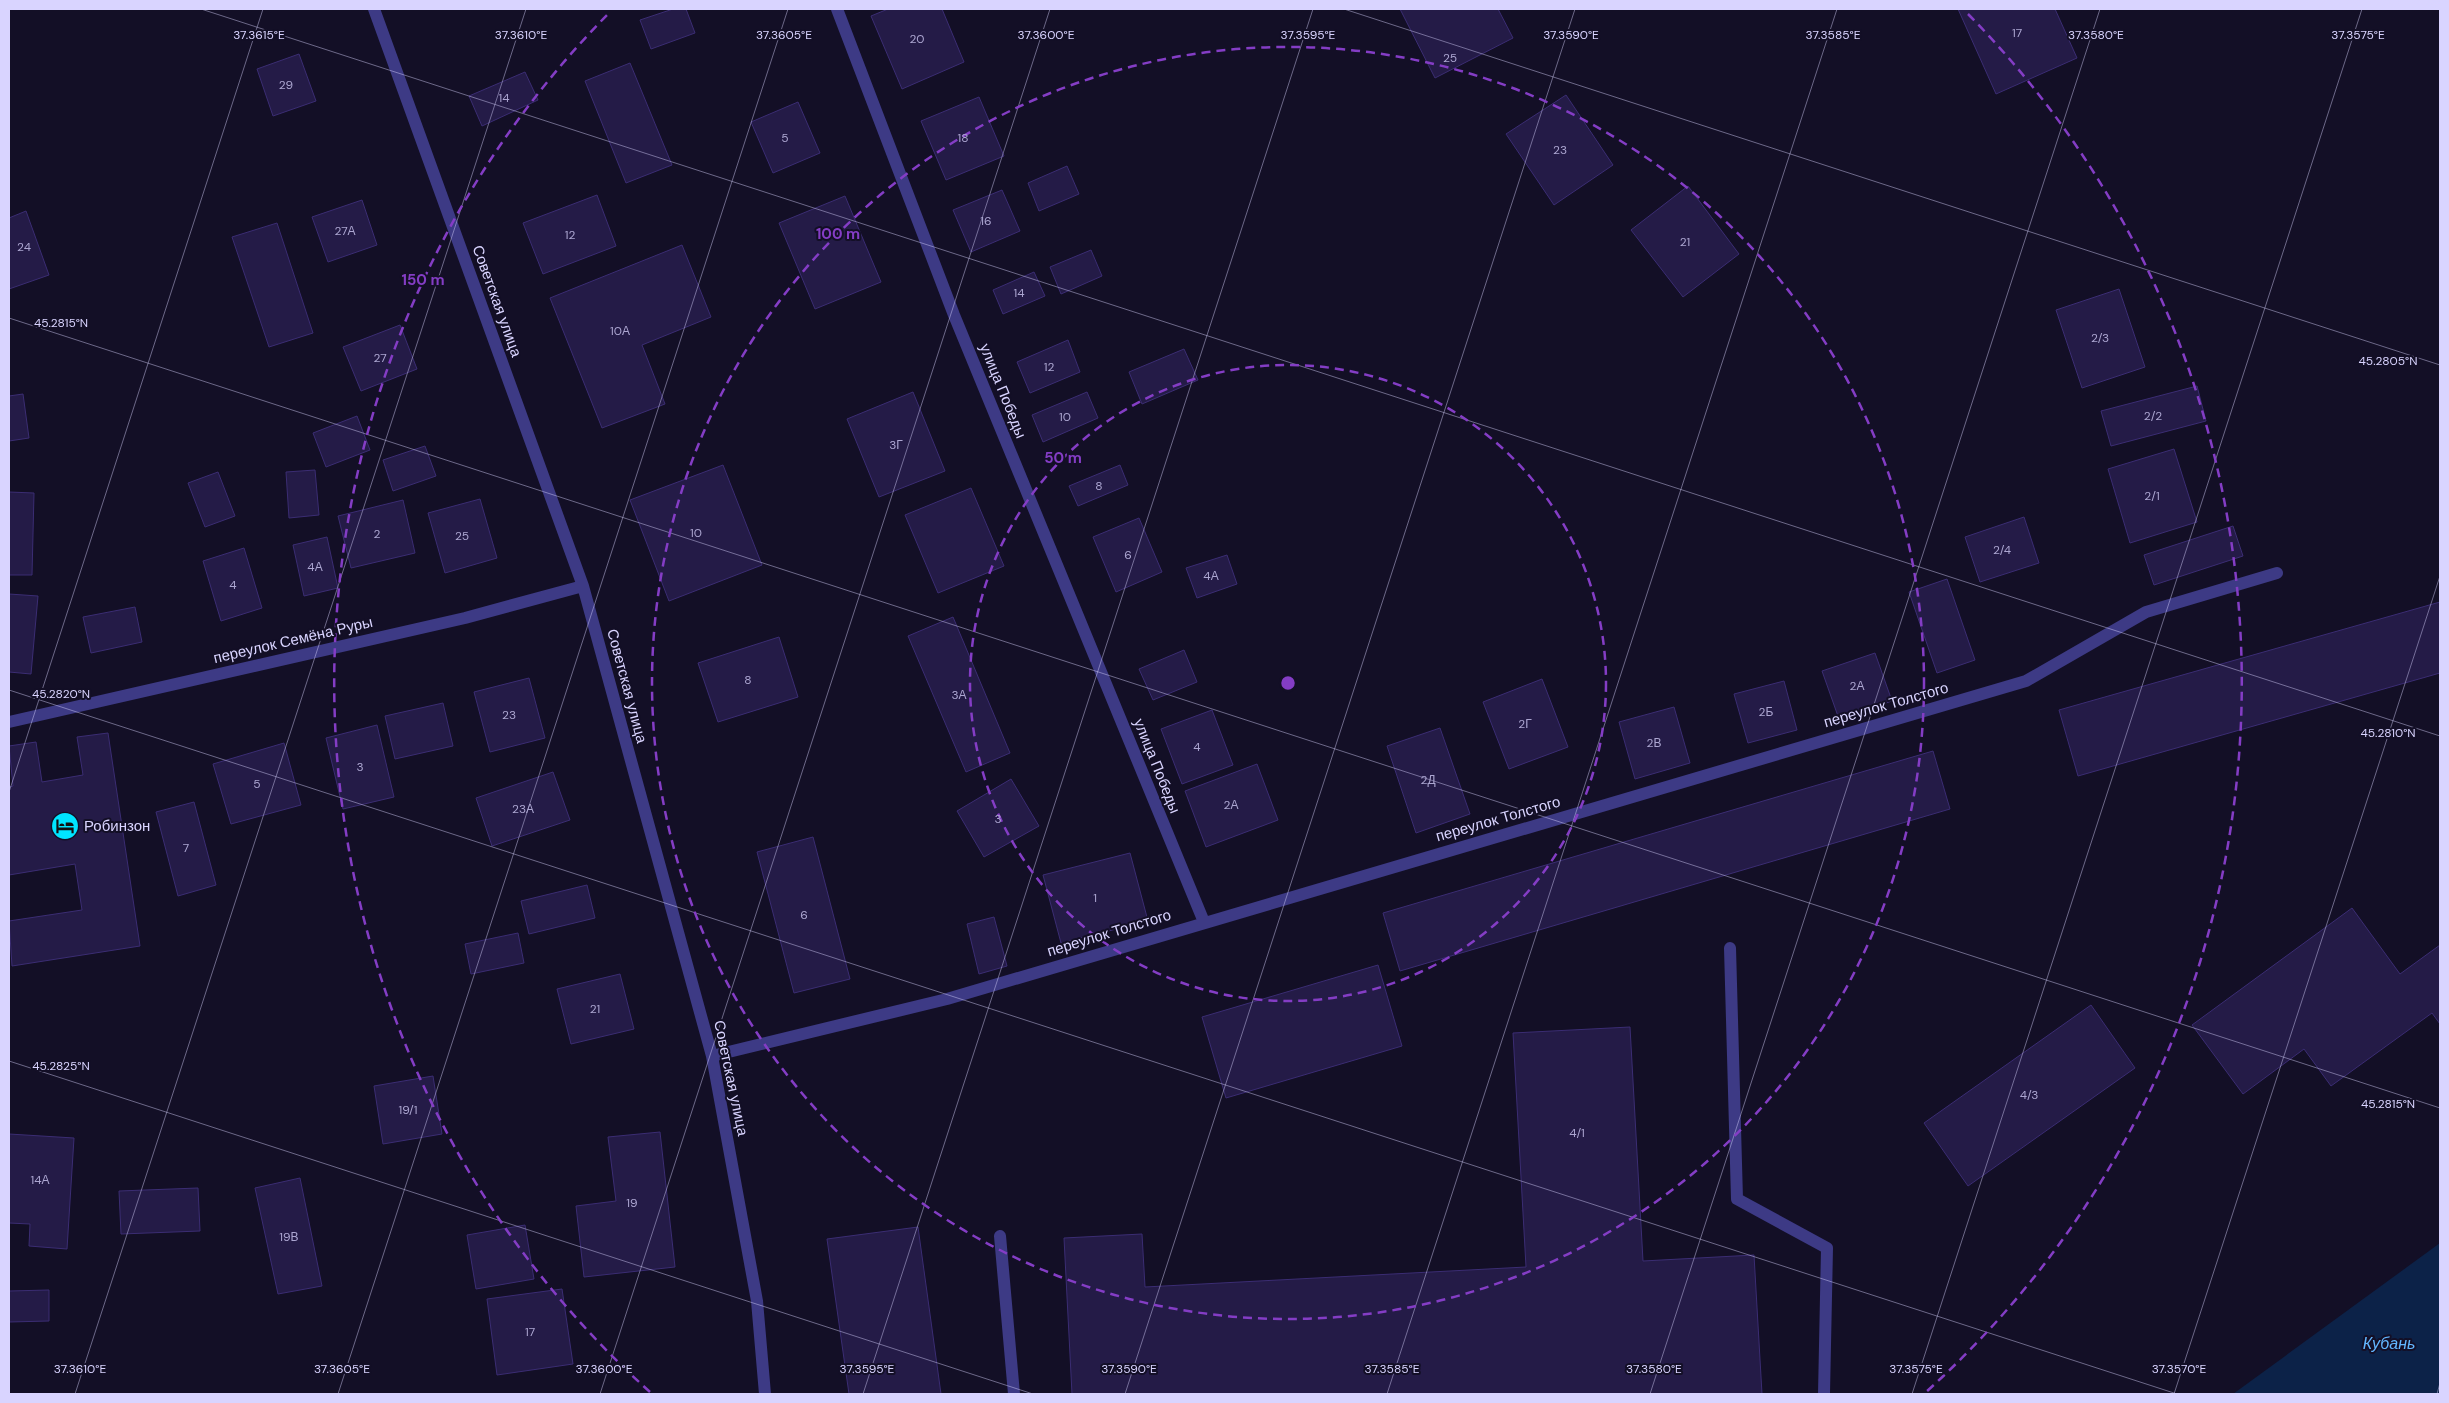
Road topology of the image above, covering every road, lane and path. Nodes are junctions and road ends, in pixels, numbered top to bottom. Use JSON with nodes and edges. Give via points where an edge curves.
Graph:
{"nodes":[{"id":1,"x":374,"y":9,"type":"edge"},
{"id":2,"x":837,"y":9,"type":"edge"},
{"id":3,"x":2277,"y":572,"type":"dead end"},
{"id":4,"x":583,"y":586,"type":"junction"},
{"id":5,"x":9,"y":722,"type":"edge"},
{"id":6,"x":1204,"y":922,"type":"junction"},
{"id":7,"x":1730,"y":948,"type":"dead end"},
{"id":8,"x":712,"y":1056,"type":"junction"},
{"id":9,"x":1000,"y":1236,"type":"dead end"},
{"id":10,"x":765,"y":1394,"type":"edge"},
{"id":11,"x":1014,"y":1394,"type":"edge"},
{"id":12,"x":1824,"y":1394,"type":"edge"}],
"edges":[{"from":1,"to":4,"type":"street","name":"Советская улица"},
{"from":2,"to":6,"type":"street","name":"улица Победы","via":[[954,314]]},
{"from":3,"to":6,"type":"street","name":"переулок Толстого","via":[[2146,612],[2026,681]]},
{"from":4,"to":5,"type":"street","name":"переулок Семёна Руры","via":[[465,618]]},
{"from":4,"to":8,"type":"street","name":"Советская улица"},
{"from":6,"to":8,"type":"street","name":"переулок Толстого","via":[[947,999]]},
{"from":7,"to":12,"type":"street","via":[[1737,1199],[1827,1248]]},
{"from":8,"to":10,"type":"street","name":"Советская улица","via":[[757,1301]]},
{"from":9,"to":11,"type":"street"}]}
